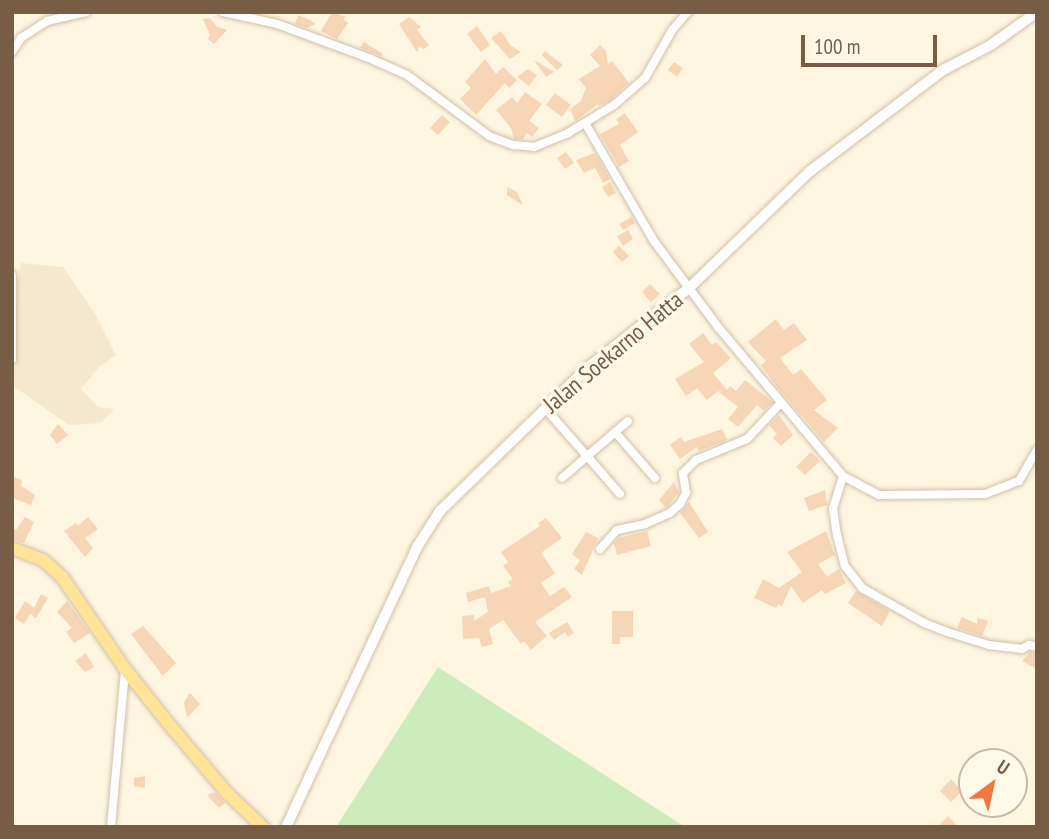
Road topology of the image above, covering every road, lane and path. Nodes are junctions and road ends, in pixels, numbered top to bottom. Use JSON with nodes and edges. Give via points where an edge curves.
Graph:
{"nodes":[{"id":1,"x":86,"y":12,"type":"edge"},
{"id":2,"x":223,"y":12,"type":"edge"},
{"id":3,"x":688,"y":12,"type":"edge"},
{"id":4,"x":1037,"y":12,"type":"edge"},
{"id":5,"x":12,"y":52,"type":"edge"},
{"id":6,"x":585,"y":122,"type":"junction"},
{"id":7,"x":12,"y":275,"type":"edge"},
{"id":8,"x":689,"y":288,"type":"junction"},
{"id":9,"x":12,"y":359,"type":"edge"},
{"id":10,"x":780,"y":404,"type":"junction"},
{"id":11,"x":545,"y":408,"type":"junction"},
{"id":12,"x":628,"y":421,"type":"dead end"},
{"id":13,"x":615,"y":432,"type":"junction"},
{"id":14,"x":1037,"y":450,"type":"edge"},
{"id":15,"x":587,"y":456,"type":"junction"},
{"id":16,"x":843,"y":476,"type":"junction"},
{"id":17,"x":562,"y":478,"type":"dead end"},
{"id":18,"x":655,"y":478,"type":"dead end"},
{"id":19,"x":620,"y":494,"type":"dead end"},
{"id":20,"x":12,"y":548,"type":"edge"},
{"id":21,"x":600,"y":549,"type":"dead end"},
{"id":22,"x":1037,"y":647,"type":"edge"},
{"id":23,"x":125,"y":669,"type":"junction"},
{"id":24,"x":111,"y":827,"type":"edge"},
{"id":25,"x":263,"y":827,"type":"edge"},
{"id":26,"x":286,"y":827,"type":"edge"}],
"edges":[{"from":1,"to":5,"type":"street","via":[[47,21],[21,38]]},
{"from":2,"to":6,"type":"street","via":[[277,24],[407,75],[489,136],[513,145],[534,147]]},
{"from":3,"to":6,"type":"street","via":[[645,78]]},
{"from":4,"to":8,"type":"street","name":"Jalan Soekarno Hatta","via":[[991,45],[943,70],[867,125],[809,172]]},
{"from":6,"to":8,"type":"street","via":[[654,241]]},
{"from":7,"to":9,"type":"street"},
{"from":8,"to":10,"type":"street"},
{"from":8,"to":11,"type":"street","name":"Jalan Soekarno Hatta","via":[[587,368]]},
{"from":10,"to":16,"type":"street"},
{"from":10,"to":21,"type":"street","via":[[747,439],[696,460],[683,473],[686,493],[680,505],[646,524],[617,530]]},
{"from":11,"to":15,"type":"street"},
{"from":11,"to":26,"type":"street","name":"Jalan Soekarno Hatta","via":[[440,511],[417,547]]},
{"from":12,"to":13,"type":"street"},
{"from":13,"to":15,"type":"street"},
{"from":13,"to":18,"type":"street"},
{"from":14,"to":16,"type":"street","via":[[1019,481],[985,494],[879,495]]},
{"from":15,"to":17,"type":"street"},
{"from":15,"to":19,"type":"street"},
{"from":16,"to":22,"type":"street","via":[[833,508],[836,535],[845,566],[862,589],[947,632],[989,645]]},
{"from":20,"to":23,"type":"main road","via":[[43,560],[62,577]]},
{"from":23,"to":24,"type":"street"},
{"from":23,"to":25,"type":"main road","via":[[227,793]]}]}
